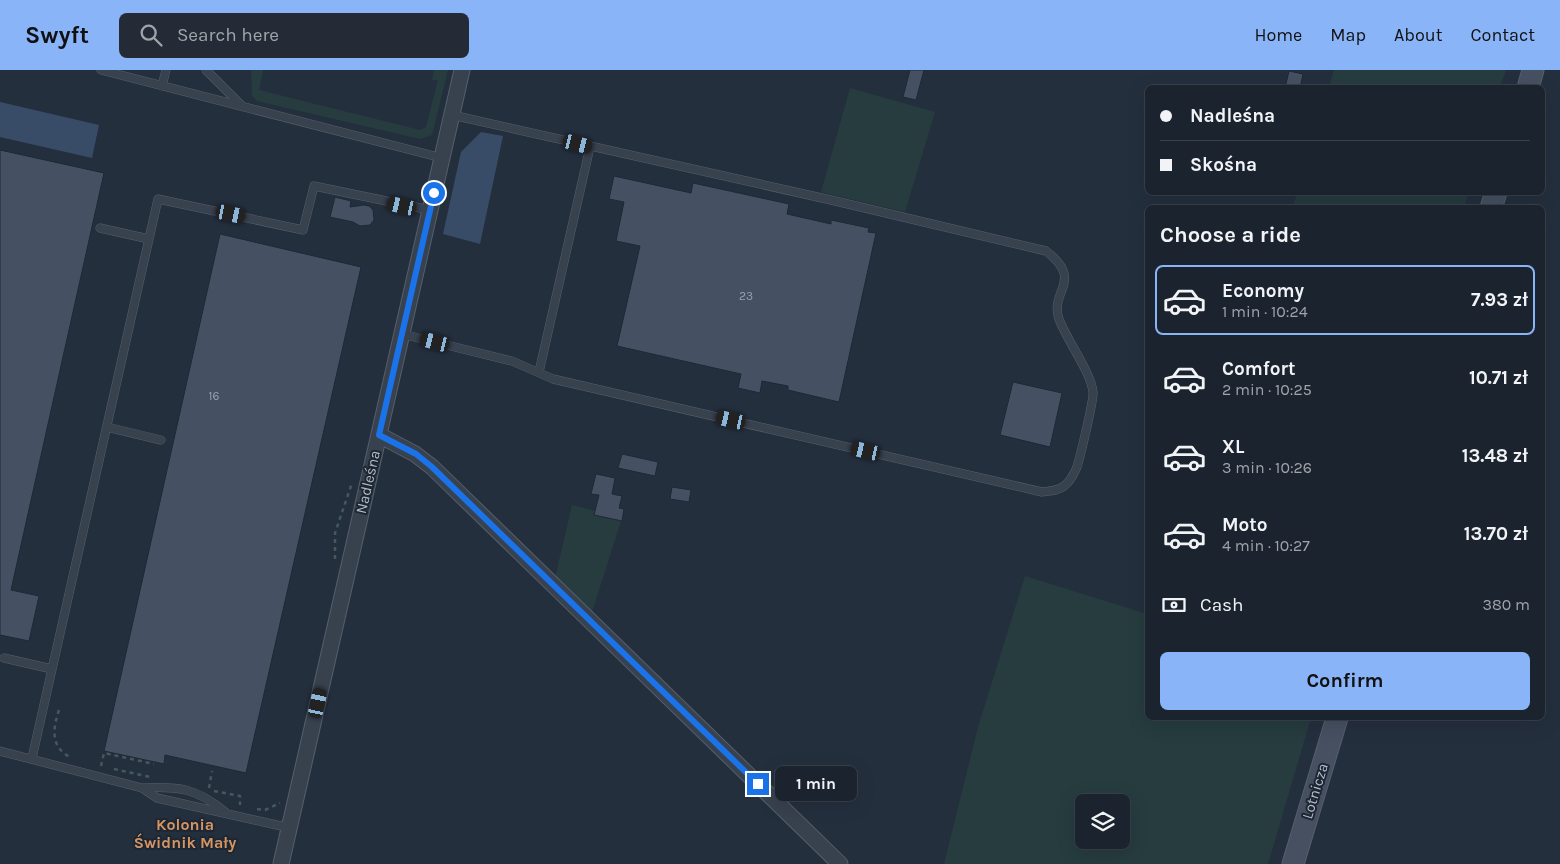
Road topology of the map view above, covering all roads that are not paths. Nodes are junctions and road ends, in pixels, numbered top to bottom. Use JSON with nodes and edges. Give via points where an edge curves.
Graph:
{"nodes":[{"id":1,"x":101,"y":70,"type":"edge"},
{"id":2,"x":166,"y":70,"type":"edge"},
{"id":3,"x":206,"y":70,"type":"edge"},
{"id":4,"x":462,"y":70,"type":"edge"},
{"id":5,"x":1533,"y":70,"type":"edge"},
{"id":6,"x":1529,"y":85,"type":"edge"},
{"id":7,"x":162,"y":86,"type":"junction"},
{"id":8,"x":243,"y":107,"type":"junction"},
{"id":9,"x":452,"y":115,"type":"junction"},
{"id":10,"x":590,"y":146,"type":"junction"},
{"id":11,"x":442,"y":158,"type":"junction"},
{"id":12,"x":430,"y":210,"type":"junction"},
{"id":13,"x":100,"y":228,"type":"dead end"},
{"id":14,"x":150,"y":239,"type":"junction"},
{"id":15,"x":402,"y":334,"type":"junction"},
{"id":16,"x":538,"y":372,"type":"junction"},
{"id":17,"x":107,"y":427,"type":"junction"},
{"id":18,"x":379,"y":435,"type":"junction"},
{"id":19,"x":162,"y":440,"type":"dead end"},
{"id":20,"x":4,"y":658,"type":"dead end"},
{"id":21,"x":52,"y":669,"type":"junction"},
{"id":22,"x":1336,"y":720,"type":"edge"},
{"id":23,"x":0,"y":751,"type":"edge"},
{"id":24,"x":32,"y":758,"type":"junction"},
{"id":25,"x":142,"y":788,"type":"junction"},
{"id":26,"x":225,"y":812,"type":"junction"},
{"id":27,"x":290,"y":828,"type":"junction"},
{"id":28,"x":281,"y":864,"type":"edge"},
{"id":29,"x":840,"y":864,"type":"edge"},
{"id":30,"x":1293,"y":864,"type":"edge"}],
"edges":[{"from":1,"to":7,"type":"lane"},
{"from":2,"to":7,"type":"lane"},
{"from":3,"to":8,"type":"lane"},
{"from":4,"to":9,"type":"street","name":"Nadleśna"},
{"from":5,"to":6,"type":"main road"},
{"from":7,"to":8,"type":"lane"},
{"from":8,"to":11,"type":"lane"},
{"from":9,"to":10,"type":"lane"},
{"from":9,"to":11,"type":"street","name":"Nadleśna"},
{"from":10,"to":16,"type":"lane"},
{"from":10,"to":16,"type":"lane","via":[[1046,251],[1063,269],[1065,284],[1058,317],[1093,392],[1077,468],[1064,486],[1042,492],[607,392],[553,379]]},
{"from":11,"to":12,"type":"street","name":"Nadleśna"},
{"from":12,"to":14,"type":"lane","via":[[314,186],[304,230],[158,199]]},
{"from":12,"to":15,"type":"street","name":"Nadleśna"},
{"from":13,"to":14,"type":"lane"},
{"from":14,"to":17,"type":"lane"},
{"from":15,"to":16,"type":"lane","via":[[512,361]]},
{"from":15,"to":18,"type":"street","name":"Nadleśna"},
{"from":17,"to":19,"type":"lane"},
{"from":17,"to":21,"type":"lane"},
{"from":18,"to":27,"type":"street","name":"Nadleśna"},
{"from":18,"to":29,"type":"street","via":[[416,454],[432,467]]},
{"from":20,"to":21,"type":"lane"},
{"from":21,"to":24,"type":"lane"},
{"from":22,"to":30,"type":"main road","name":"Lotnicza"},
{"from":23,"to":24,"type":"lane"},
{"from":24,"to":25,"type":"lane"},
{"from":25,"to":26,"type":"lane","via":[[157,798]]},
{"from":25,"to":26,"type":"lane","via":[[171,787],[202,794]]},
{"from":26,"to":27,"type":"lane"},
{"from":27,"to":28,"type":"street","name":"Nadleśna"}]}
